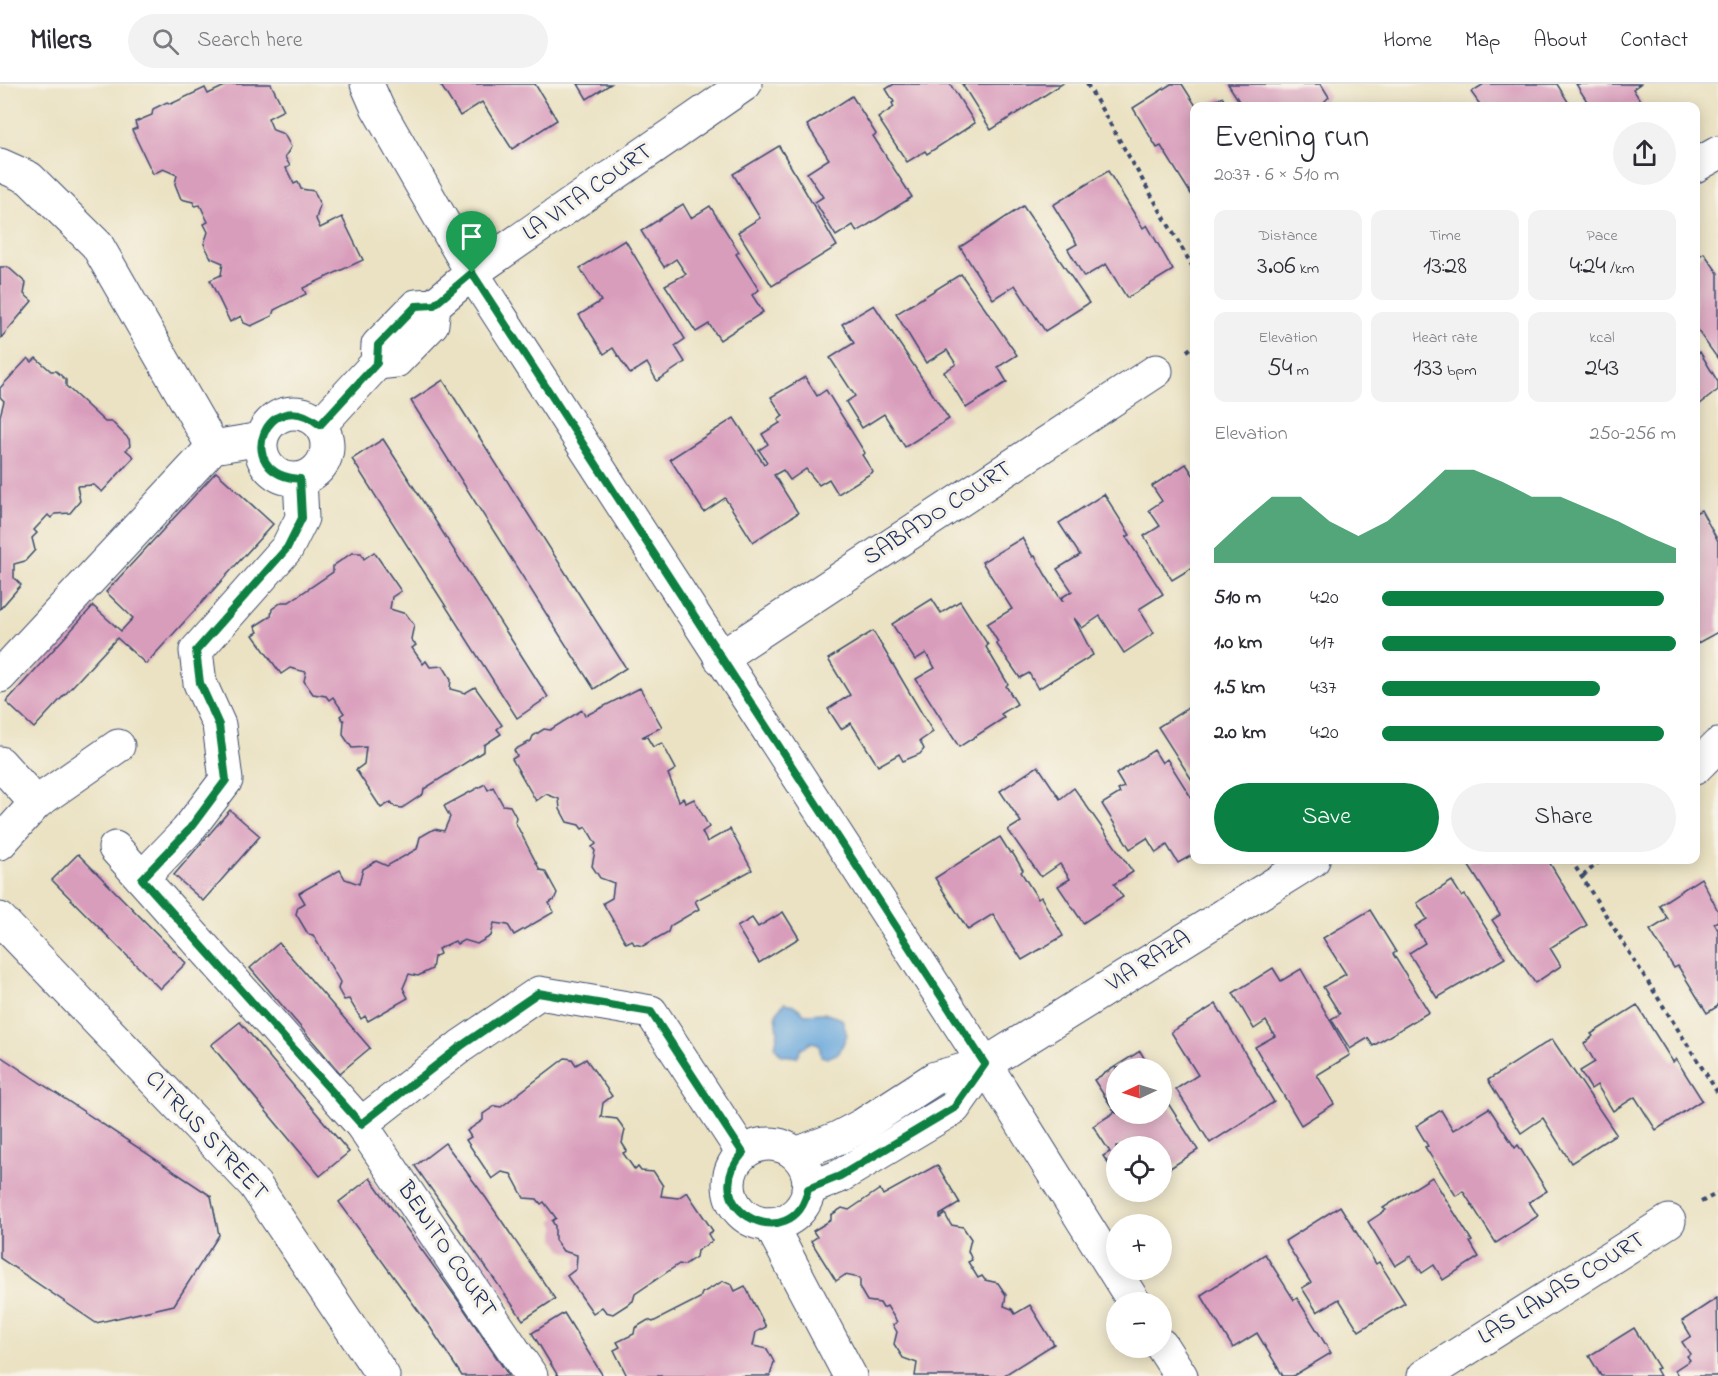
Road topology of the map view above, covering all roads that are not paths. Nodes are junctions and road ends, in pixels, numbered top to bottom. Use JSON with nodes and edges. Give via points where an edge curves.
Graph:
{"nodes":[{"id":1,"x":367,"y":84,"type":"edge"},
{"id":2,"x":745,"y":84,"type":"edge"},
{"id":3,"x":1718,"y":153,"type":"edge"},
{"id":4,"x":1700,"y":163,"type":"edge"},
{"id":5,"x":0,"y":165,"type":"edge"},
{"id":6,"x":472,"y":273,"type":"junction"},
{"id":7,"x":1156,"y":370,"type":"dead end"},
{"id":8,"x":320,"y":425,"type":"junction"},
{"id":9,"x":261,"y":438,"type":"junction"},
{"id":10,"x":213,"y":447,"type":"junction"},
{"id":11,"x":300,"y":479,"type":"junction"},
{"id":12,"x":720,"y":658,"type":"junction"},
{"id":13,"x":0,"y":675,"type":"edge"},
{"id":14,"x":1718,"y":745,"type":"edge"},
{"id":15,"x":118,"y":746,"type":"dead end"},
{"id":16,"x":1700,"y":763,"type":"edge"},
{"id":17,"x":0,"y":764,"type":"edge"},
{"id":18,"x":36,"y":803,"type":"junction"},
{"id":19,"x":0,"y":843,"type":"edge"},
{"id":20,"x":115,"y":848,"type":"dead end"},
{"id":21,"x":1307,"y":864,"type":"edge"},
{"id":22,"x":142,"y":879,"type":"junction"},
{"id":23,"x":0,"y":920,"type":"edge"},
{"id":24,"x":985,"y":1064,"type":"junction"},
{"id":25,"x":361,"y":1124,"type":"junction"},
{"id":26,"x":743,"y":1153,"type":"junction"},
{"id":27,"x":795,"y":1154,"type":"junction"},
{"id":28,"x":808,"y":1189,"type":"junction"},
{"id":29,"x":1669,"y":1221,"type":"dead end"},
{"id":30,"x":770,"y":1224,"type":"junction"},
{"id":31,"x":1128,"y":1292,"type":"edge"},
{"id":32,"x":1169,"y":1358,"type":"edge"},
{"id":33,"x":382,"y":1376,"type":"edge"},
{"id":34,"x":531,"y":1376,"type":"edge"},
{"id":35,"x":850,"y":1376,"type":"edge"},
{"id":36,"x":1181,"y":1376,"type":"edge"},
{"id":37,"x":1424,"y":1376,"type":"edge"}],
"edges":[{"from":1,"to":6,"type":"street"},
{"from":2,"to":6,"type":"street","name":"LA VITA COURT"},
{"from":3,"to":4,"type":"street"},
{"from":5,"to":10,"type":"street","via":[[29,178],[97,245]]},
{"from":6,"to":8,"type":"street","name":"LA VITA COURT","via":[[434,305],[432,324],[404,354],[396,361],[377,363]]},
{"from":6,"to":12,"type":"street"},
{"from":7,"to":12,"type":"street","name":"SABADO COURT"},
{"from":8,"to":9,"type":"street","via":[[309,415],[294,412],[267,425]]},
{"from":8,"to":11,"type":"street","via":[[327,440],[326,458],[315,472]]},
{"from":9,"to":10,"type":"street"},
{"from":9,"to":11,"type":"street","via":[[262,455],[270,469],[284,478]]},
{"from":10,"to":13,"type":"street"},
{"from":11,"to":22,"type":"street","via":[[302,518],[287,548],[196,651],[200,683],[219,725],[226,780],[188,831]]},
{"from":12,"to":24,"type":"street"},
{"from":14,"to":16,"type":"street"},
{"from":15,"to":18,"type":"street"},
{"from":17,"to":18,"type":"street"},
{"from":18,"to":19,"type":"street"},
{"from":20,"to":22,"type":"street","name":"BENITO COURT"},
{"from":21,"to":24,"type":"street","name":"VIA RAZA"},
{"from":22,"to":25,"type":"street","name":"BENITO COURT"},
{"from":23,"to":33,"type":"street","name":"CITRUS STREET","via":[[255,1185]]},
{"from":24,"to":27,"type":"street","name":"VIA RAZA","via":[[935,1078],[861,1126]]},
{"from":24,"to":28,"type":"street","name":"VIA RAZA","via":[[954,1108],[840,1176]]},
{"from":24,"to":31,"type":"street"},
{"from":25,"to":26,"type":"street","via":[[461,1046],[538,993],[651,1012]]},
{"from":25,"to":34,"type":"street","name":"BENITO COURT"},
{"from":26,"to":27,"type":"street","via":[[767,1143],[781,1145]]},
{"from":26,"to":30,"type":"street","via":[[730,1175],[733,1201],[750,1220]]},
{"from":27,"to":28,"type":"street","via":[[808,1173]]},
{"from":28,"to":30,"type":"street","via":[[800,1210],[789,1220]]},
{"from":29,"to":37,"type":"street","name":"LAS LANAS COURT"},
{"from":30,"to":35,"type":"street"},
{"from":32,"to":36,"type":"street"}]}
